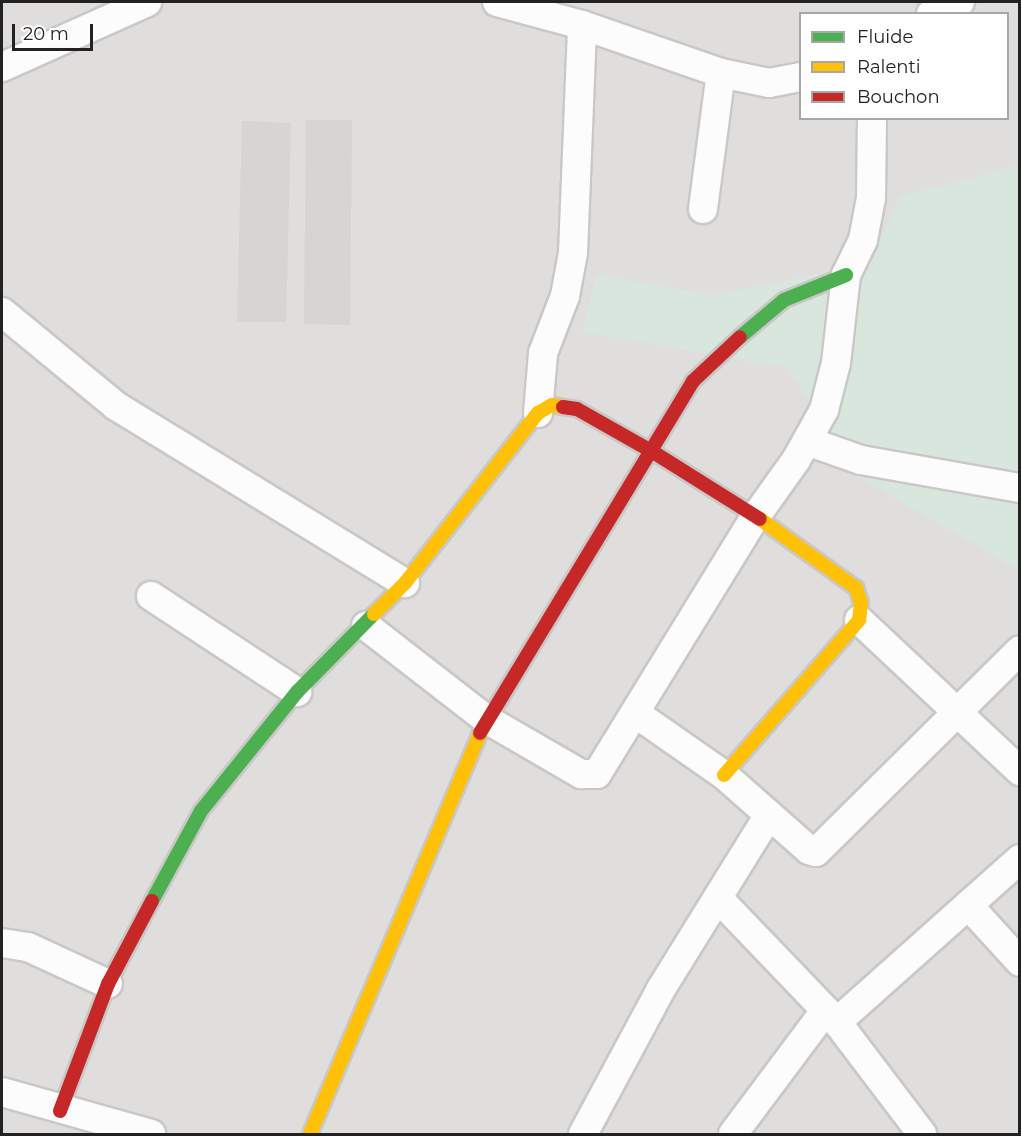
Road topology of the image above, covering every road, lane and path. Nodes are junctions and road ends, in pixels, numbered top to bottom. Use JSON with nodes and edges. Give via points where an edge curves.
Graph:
{"nodes":[{"id":1,"x":147,"y":2,"type":"edge"},
{"id":2,"x":497,"y":2,"type":"edge"},
{"id":3,"x":960,"y":2,"type":"edge"},
{"id":4,"x":936,"y":12,"type":"edge"},
{"id":5,"x":582,"y":25,"type":"junction"},
{"id":6,"x":2,"y":67,"type":"edge"},
{"id":7,"x":721,"y":73,"type":"junction"},
{"id":8,"x":799,"y":76,"type":"edge"},
{"id":9,"x":872,"y":120,"type":"edge"},
{"id":10,"x":703,"y":209,"type":"dead end"},
{"id":11,"x":846,"y":275,"type":"junction"},
{"id":12,"x":2,"y":312,"type":"edge"},
{"id":13,"x":538,"y":413,"type":"junction"},
{"id":14,"x":807,"y":441,"type":"junction"},
{"id":15,"x":654,"y":452,"type":"junction"},
{"id":16,"x":1020,"y":488,"type":"edge"},
{"id":17,"x":756,"y":516,"type":"junction"},
{"id":18,"x":405,"y":583,"type":"junction"},
{"id":19,"x":151,"y":596,"type":"dead end"},
{"id":20,"x":859,"y":620,"type":"junction"},
{"id":21,"x":366,"y":626,"type":"junction"},
{"id":22,"x":1020,"y":650,"type":"edge"},
{"id":23,"x":297,"y":692,"type":"junction"},
{"id":24,"x":958,"y":709,"type":"junction"},
{"id":25,"x":635,"y":713,"type":"junction"},
{"id":26,"x":486,"y":720,"type":"junction"},
{"id":27,"x":1020,"y":771,"type":"edge"},
{"id":28,"x":724,"y":775,"type":"junction"},
{"id":29,"x":769,"y":815,"type":"junction"},
{"id":30,"x":1020,"y":859,"type":"edge"},
{"id":31,"x":718,"y":898,"type":"junction"},
{"id":32,"x":968,"y":905,"type":"junction"},
{"id":33,"x":2,"y":943,"type":"edge"},
{"id":34,"x":1020,"y":962,"type":"edge"},
{"id":35,"x":108,"y":984,"type":"junction"},
{"id":36,"x":831,"y":1016,"type":"junction"},
{"id":37,"x":2,"y":1092,"type":"edge"},
{"id":38,"x":60,"y":1111,"type":"junction"},
{"id":39,"x":908,"y":1129,"type":"edge"},
{"id":40,"x":151,"y":1134,"type":"edge"},
{"id":41,"x":310,"y":1134,"type":"edge"},
{"id":42,"x":583,"y":1134,"type":"edge"},
{"id":43,"x":733,"y":1134,"type":"edge"}],
"edges":[{"from":1,"to":6,"type":"street"},
{"from":2,"to":5,"type":"street"},
{"from":3,"to":4,"type":"street"},
{"from":5,"to":7,"type":"street"},
{"from":5,"to":13,"type":"street","via":[[573,253],[565,296],[543,353]]},
{"from":7,"to":8,"type":"street","via":[[769,83]]},
{"from":7,"to":10,"type":"street"},
{"from":9,"to":11,"type":"street","via":[[871,198],[863,240]]},
{"from":11,"to":14,"type":"street","via":[[836,363],[824,410]]},
{"from":11,"to":15,"type":"street","via":[[784,300],[756,322],[693,381]]},
{"from":12,"to":18,"type":"street","via":[[116,406]]},
{"from":13,"to":15,"type":"street","via":[[552,405],[577,409]]},
{"from":13,"to":18,"type":"street"},
{"from":14,"to":16,"type":"street","via":[[861,460]]},
{"from":14,"to":17,"type":"street"},
{"from":15,"to":17,"type":"street"},
{"from":15,"to":26,"type":"street"},
{"from":17,"to":20,"type":"street","via":[[856,588],[861,603]]},
{"from":17,"to":25,"type":"street"},
{"from":18,"to":21,"type":"street"},
{"from":19,"to":23,"type":"street"},
{"from":20,"to":24,"type":"street"},
{"from":20,"to":28,"type":"street"},
{"from":21,"to":23,"type":"street"},
{"from":21,"to":26,"type":"street"},
{"from":22,"to":24,"type":"street"},
{"from":23,"to":35,"type":"street","via":[[201,811]]},
{"from":24,"to":27,"type":"street"},
{"from":24,"to":29,"type":"street","via":[[816,852]]},
{"from":25,"to":26,"type":"street","via":[[597,774],[591,777],[549,759]]},
{"from":25,"to":28,"type":"street"},
{"from":26,"to":41,"type":"street"},
{"from":28,"to":29,"type":"street"},
{"from":29,"to":31,"type":"street"},
{"from":30,"to":32,"type":"street"},
{"from":31,"to":36,"type":"street"},
{"from":31,"to":42,"type":"street","via":[[661,989]]},
{"from":32,"to":34,"type":"street"},
{"from":32,"to":36,"type":"street"},
{"from":33,"to":35,"type":"street","via":[[28,947]]},
{"from":35,"to":38,"type":"street"},
{"from":36,"to":39,"type":"street"},
{"from":36,"to":43,"type":"street"},
{"from":37,"to":38,"type":"street"},
{"from":38,"to":40,"type":"street"}]}
